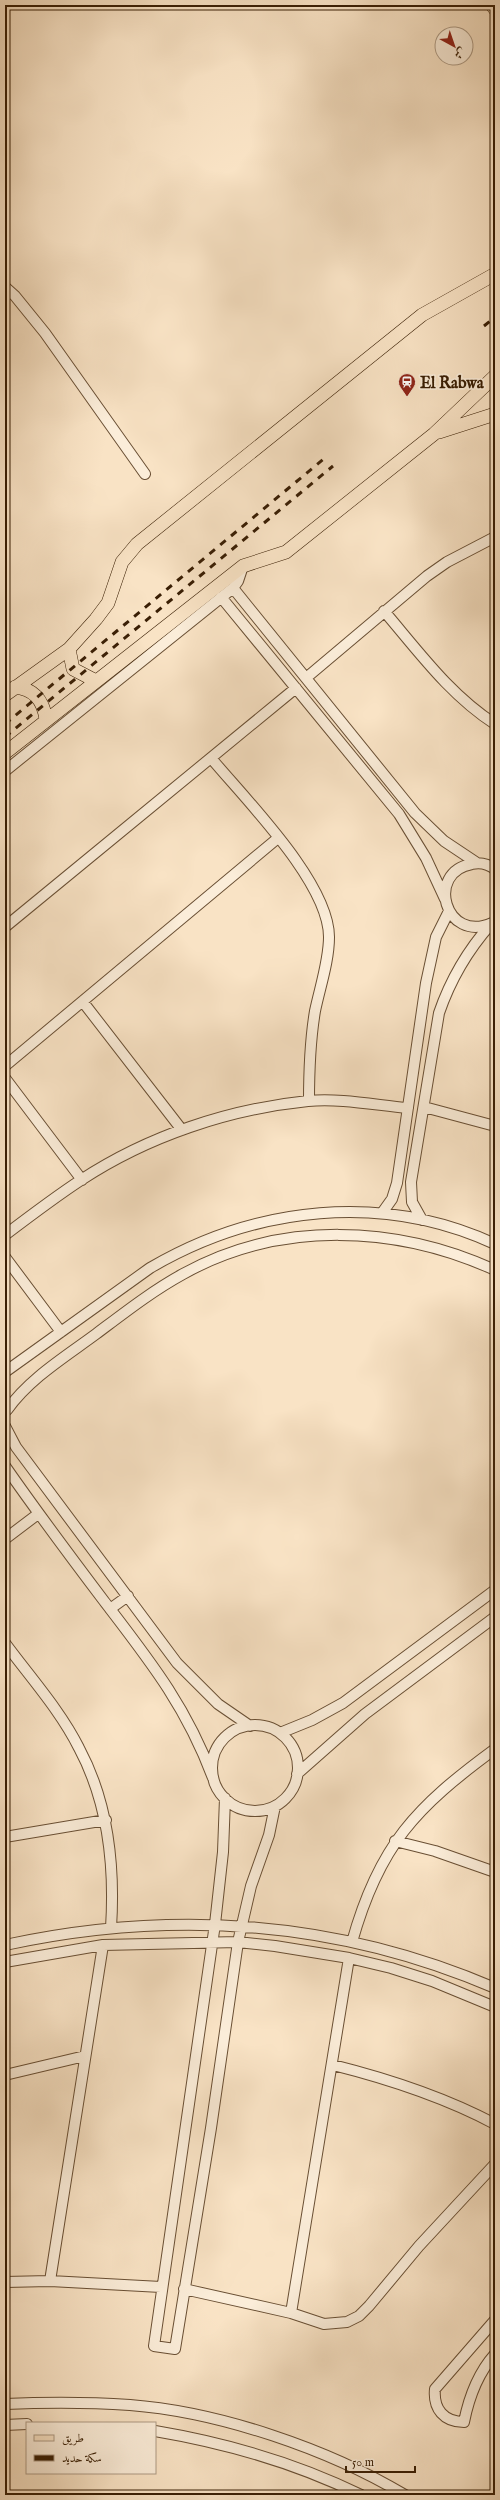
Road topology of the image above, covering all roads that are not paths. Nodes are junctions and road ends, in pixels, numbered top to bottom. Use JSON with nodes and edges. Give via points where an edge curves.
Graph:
{"nodes":[{"id":1,"x":492,"y":5,"type":"edge"},
{"id":2,"x":495,"y":9,"type":"edge"},
{"id":3,"x":495,"y":274,"type":"edge"},
{"id":4,"x":5,"y":287,"type":"edge"},
{"id":5,"x":495,"y":376,"type":"edge"},
{"id":6,"x":495,"y":414,"type":"edge"},
{"id":7,"x":434,"y":434,"type":"junction"},
{"id":8,"x":145,"y":474,"type":"dead end"},
{"id":9,"x":495,"y":537,"type":"edge"},
{"id":10,"x":243,"y":566,"type":"junction"},
{"id":11,"x":233,"y":588,"type":"junction"},
{"id":12,"x":221,"y":597,"type":"junction"},
{"id":13,"x":384,"y":611,"type":"junction"},
{"id":14,"x":69,"y":649,"type":"junction"},
{"id":15,"x":306,"y":678,"type":"junction"},
{"id":16,"x":96,"y":681,"type":"junction"},
{"id":17,"x":296,"y":688,"type":"junction"},
{"id":18,"x":10,"y":691,"type":"edge"},
{"id":19,"x":46,"y":719,"type":"junction"},
{"id":20,"x":495,"y":724,"type":"edge"},
{"id":21,"x":5,"y":753,"type":"edge"},
{"id":22,"x":211,"y":758,"type":"junction"},
{"id":23,"x":5,"y":771,"type":"edge"},
{"id":24,"x":278,"y":838,"type":"junction"},
{"id":25,"x":477,"y":863,"type":"junction"},
{"id":26,"x":494,"y":866,"type":"edge"},
{"id":27,"x":445,"y":899,"type":"junction"},
{"id":28,"x":449,"y":911,"type":"junction"},
{"id":29,"x":493,"y":922,"type":"edge"},
{"id":30,"x":5,"y":927,"type":"edge"},
{"id":31,"x":83,"y":1002,"type":"junction"},
{"id":32,"x":5,"y":1066,"type":"edge"},
{"id":33,"x":5,"y":1078,"type":"edge"},
{"id":34,"x":309,"y":1101,"type":"junction"},
{"id":35,"x":424,"y":1107,"type":"junction"},
{"id":36,"x":408,"y":1108,"type":"junction"},
{"id":37,"x":495,"y":1126,"type":"edge"},
{"id":38,"x":182,"y":1130,"type":"junction"},
{"id":39,"x":82,"y":1180,"type":"junction"},
{"id":40,"x":382,"y":1213,"type":"junction"},
{"id":41,"x":422,"y":1220,"type":"junction"},
{"id":42,"x":5,"y":1235,"type":"edge"},
{"id":43,"x":495,"y":1244,"type":"edge"},
{"id":44,"x":5,"y":1257,"type":"edge"},
{"id":45,"x":495,"y":1270,"type":"edge"},
{"id":46,"x":61,"y":1332,"type":"junction"},
{"id":47,"x":5,"y":1372,"type":"edge"},
{"id":48,"x":6,"y":1411,"type":"edge"},
{"id":49,"x":5,"y":1426,"type":"edge"},
{"id":50,"x":5,"y":1466,"type":"edge"},
{"id":51,"x":38,"y":1514,"type":"junction"},
{"id":52,"x":5,"y":1540,"type":"edge"},
{"id":53,"x":495,"y":1590,"type":"edge"},
{"id":54,"x":128,"y":1596,"type":"junction"},
{"id":55,"x":110,"y":1609,"type":"junction"},
{"id":56,"x":495,"y":1617,"type":"edge"},
{"id":57,"x":5,"y":1643,"type":"edge"},
{"id":58,"x":250,"y":1726,"type":"junction"},
{"id":59,"x":280,"y":1733,"type":"junction"},
{"id":60,"x":495,"y":1749,"type":"edge"},
{"id":61,"x":298,"y":1774,"type":"junction"},
{"id":62,"x":213,"y":1778,"type":"junction"},
{"id":63,"x":224,"y":1798,"type":"junction"},
{"id":64,"x":276,"y":1806,"type":"junction"},
{"id":65,"x":106,"y":1820,"type":"junction"},
{"id":66,"x":5,"y":1837,"type":"edge"},
{"id":67,"x":395,"y":1841,"type":"junction"},
{"id":68,"x":495,"y":1872,"type":"edge"},
{"id":69,"x":215,"y":1924,"type":"junction"},
{"id":70,"x":242,"y":1926,"type":"junction"},
{"id":71,"x":111,"y":1928,"type":"junction"},
{"id":72,"x":238,"y":1942,"type":"junction"},
{"id":73,"x":352,"y":1942,"type":"junction"},
{"id":74,"x":5,"y":1944,"type":"edge"},
{"id":75,"x":212,"y":1944,"type":"junction"},
{"id":76,"x":103,"y":1945,"type":"junction"},
{"id":77,"x":349,"y":1958,"type":"junction"},
{"id":78,"x":5,"y":1962,"type":"edge"},
{"id":79,"x":495,"y":1988,"type":"edge"},
{"id":80,"x":495,"y":2007,"type":"edge"},
{"id":81,"x":85,"y":2056,"type":"junction"},
{"id":82,"x":333,"y":2065,"type":"junction"},
{"id":83,"x":5,"y":2075,"type":"edge"},
{"id":84,"x":495,"y":2124,"type":"edge"},
{"id":85,"x":495,"y":2164,"type":"edge"},
{"id":86,"x":50,"y":2281,"type":"junction"},
{"id":87,"x":5,"y":2282,"type":"edge"},
{"id":88,"x":161,"y":2286,"type":"junction"},
{"id":89,"x":184,"y":2290,"type":"junction"},
{"id":90,"x":291,"y":2313,"type":"junction"},
{"id":91,"x":495,"y":2320,"type":"edge"},
{"id":92,"x":495,"y":2354,"type":"edge"},
{"id":93,"x":5,"y":2404,"type":"edge"},
{"id":94,"x":26,"y":2424,"type":"edge"},
{"id":95,"x":5,"y":2425,"type":"edge"},
{"id":96,"x":156,"y":2431,"type":"edge"},
{"id":97,"x":361,"y":2495,"type":"edge"},
{"id":98,"x":405,"y":2495,"type":"edge"}],
"edges":[{"from":1,"to":2,"type":"main road"},
{"from":3,"to":14,"type":"main road","via":[[422,315],[137,544],[122,562],[102,612]]},
{"from":4,"to":8,"type":"street","via":[[45,333]]},
{"from":5,"to":7,"type":"main road"},
{"from":6,"to":7,"type":"main road"},
{"from":7,"to":10,"type":"main road","via":[[286,552]]},
{"from":9,"to":13,"type":"street","via":[[447,562]]},
{"from":10,"to":11,"type":"street"},
{"from":10,"to":16,"type":"main road"},
{"from":11,"to":12,"type":"street"},
{"from":11,"to":15,"type":"street"},
{"from":12,"to":17,"type":"street"},
{"from":12,"to":23,"type":"street"},
{"from":13,"to":15,"type":"street"},
{"from":13,"to":20,"type":"street","via":[[450,689],[472,709]]},
{"from":14,"to":16,"type":"main road","via":[[73,669]]},
{"from":14,"to":18,"type":"main road"},
{"from":15,"to":25,"type":"street","via":[[414,813],[444,840]]},
{"from":16,"to":19,"type":"main road"},
{"from":17,"to":22,"type":"street"},
{"from":17,"to":27,"type":"street","via":[[399,814],[426,858]]},
{"from":18,"to":19,"type":"main road","via":[[28,690],[39,698]]},
{"from":19,"to":21,"type":"main road"},
{"from":22,"to":24,"type":"street"},
{"from":22,"to":30,"type":"street"},
{"from":24,"to":31,"type":"street"},
{"from":24,"to":34,"type":"street","via":[[312,885],[325,912],[328,926],[325,968],[312,1034]]},
{"from":25,"to":26,"type":"street"},
{"from":25,"to":27,"type":"street","via":[[457,870],[445,888]]},
{"from":27,"to":28,"type":"street"},
{"from":28,"to":29,"type":"street","via":[[463,924],[472,927]]},
{"from":28,"to":36,"type":"street","via":[[432,951]]},
{"from":29,"to":35,"type":"street","via":[[459,965],[447,989],[439,1013]]},
{"from":31,"to":32,"type":"street"},
{"from":31,"to":38,"type":"street"},
{"from":33,"to":39,"type":"street"},
{"from":34,"to":36,"type":"street"},
{"from":34,"to":38,"type":"street","via":[[233,1114]]},
{"from":35,"to":37,"type":"street"},
{"from":35,"to":41,"type":"street","via":[[410,1192],[414,1207]]},
{"from":36,"to":40,"type":"street","via":[[395,1191]]},
{"from":38,"to":39,"type":"street","via":[[122,1157]]},
{"from":39,"to":42,"type":"street"},
{"from":40,"to":41,"type":"street"},
{"from":40,"to":46,"type":"street","via":[[338,1212],[289,1216],[217,1235],[194,1244],[150,1268]]},
{"from":41,"to":43,"type":"street","via":[[453,1228]]},
{"from":44,"to":46,"type":"street"},
{"from":45,"to":48,"type":"street","via":[[440,1248],[375,1236],[310,1236],[245,1248],[196,1268],[156,1290],[32,1382]]},
{"from":46,"to":47,"type":"street"},
{"from":49,"to":54,"type":"street","via":[[16,1447]]},
{"from":50,"to":51,"type":"street"},
{"from":51,"to":52,"type":"street"},
{"from":51,"to":55,"type":"street"},
{"from":53,"to":59,"type":"street","via":[[343,1703],[312,1720]]},
{"from":54,"to":55,"type":"street"},
{"from":54,"to":58,"type":"street","via":[[190,1678],[218,1704]]},
{"from":55,"to":62,"type":"street","via":[[176,1698],[197,1737]]},
{"from":56,"to":61,"type":"street","via":[[365,1714]]},
{"from":57,"to":65,"type":"street","via":[[79,1747],[90,1770]]},
{"from":58,"to":59,"type":"street","via":[[265,1727]]},
{"from":58,"to":62,"type":"street","via":[[235,1731],[223,1741],[213,1762]]},
{"from":59,"to":61,"type":"street","via":[[294,1751]]},
{"from":60,"to":67,"type":"street","via":[[424,1806]]},
{"from":61,"to":64,"type":"street","via":[[292,1789]]},
{"from":62,"to":63,"type":"street"},
{"from":63,"to":64,"type":"street","via":[[245,1810],[261,1811]]},
{"from":63,"to":69,"type":"street"},
{"from":64,"to":70,"type":"street","via":[[251,1886]]},
{"from":65,"to":66,"type":"street"},
{"from":65,"to":71,"type":"street","via":[[112,1872]]},
{"from":67,"to":68,"type":"street","via":[[435,1851]]},
{"from":67,"to":73,"type":"street","via":[[376,1873],[362,1907]]},
{"from":69,"to":70,"type":"street"},
{"from":69,"to":71,"type":"street"},
{"from":69,"to":75,"type":"street"},
{"from":70,"to":72,"type":"street"},
{"from":70,"to":73,"type":"street","via":[[279,1929]]},
{"from":71,"to":74,"type":"street","via":[[71,1932]]},
{"from":72,"to":75,"type":"street"},
{"from":72,"to":77,"type":"street"},
{"from":72,"to":89,"type":"street"},
{"from":73,"to":79,"type":"street","via":[[435,1965]]},
{"from":75,"to":76,"type":"street"},
{"from":75,"to":88,"type":"street"},
{"from":76,"to":78,"type":"street"},
{"from":76,"to":81,"type":"street"},
{"from":77,"to":80,"type":"street","via":[[432,1981]]},
{"from":77,"to":82,"type":"street"},
{"from":81,"to":83,"type":"street"},
{"from":81,"to":86,"type":"street"},
{"from":82,"to":84,"type":"street","via":[[402,2084]]},
{"from":82,"to":90,"type":"street"},
{"from":85,"to":90,"type":"street","via":[[439,2222],[359,2316],[333,2325]]},
{"from":86,"to":87,"type":"street"},
{"from":86,"to":88,"type":"street"},
{"from":88,"to":89,"type":"street","via":[[154,2346],[175,2350]]},
{"from":89,"to":90,"type":"street"},
{"from":91,"to":92,"type":"street","via":[[435,2389],[434,2397],[438,2411],[450,2420],[464,2422],[468,2403],[478,2379]]},
{"from":93,"to":98,"type":"street","via":[[131,2405],[189,2414],[308,2448]]},
{"from":94,"to":95,"type":"street"},
{"from":96,"to":97,"type":"street","via":[[226,2445],[266,2457],[309,2472]]}]}
